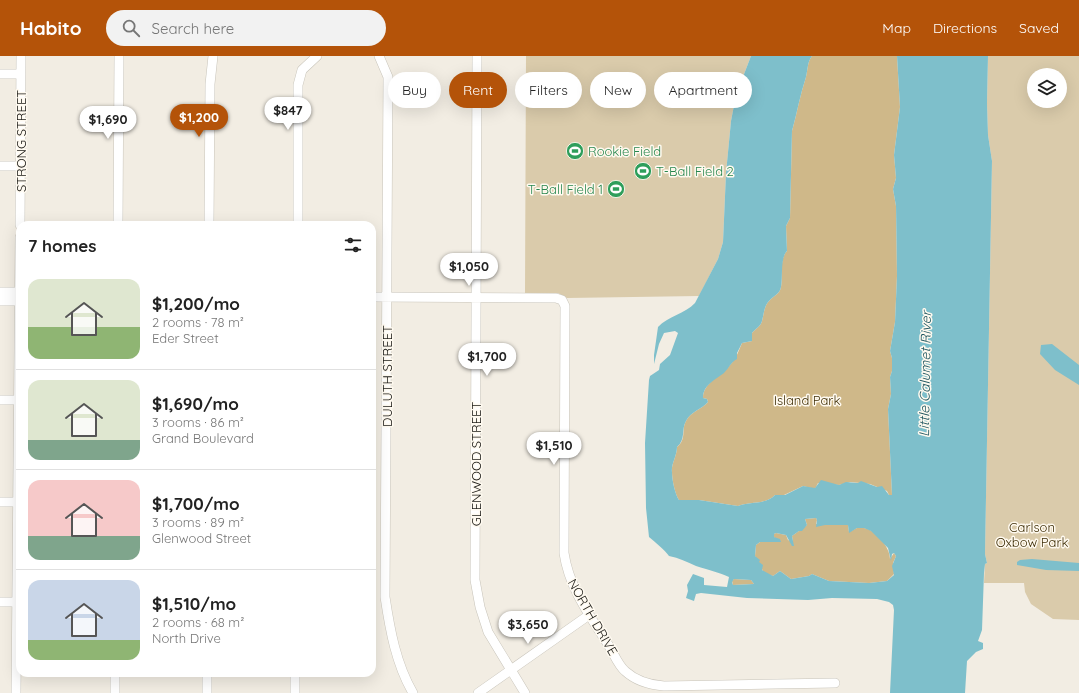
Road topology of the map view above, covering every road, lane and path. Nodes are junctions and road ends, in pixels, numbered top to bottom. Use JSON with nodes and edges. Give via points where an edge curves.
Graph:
{"nodes":[{"id":1,"x":21,"y":56,"type":"edge"},
{"id":2,"x":119,"y":56,"type":"edge"},
{"id":3,"x":213,"y":56,"type":"edge"},
{"id":4,"x":317,"y":56,"type":"edge"},
{"id":5,"x":379,"y":56,"type":"edge"},
{"id":6,"x":478,"y":56,"type":"edge"},
{"id":7,"x":0,"y":74,"type":"edge"},
{"id":8,"x":21,"y":74,"type":"junction"},
{"id":9,"x":0,"y":166,"type":"edge"},
{"id":10,"x":21,"y":166,"type":"junction"},
{"id":11,"x":20,"y":221,"type":"edge"},
{"id":12,"x":118,"y":221,"type":"edge"},
{"id":13,"x":209,"y":221,"type":"edge"},
{"id":14,"x":298,"y":221,"type":"edge"},
{"id":15,"x":0,"y":292,"type":"edge"},
{"id":16,"x":16,"y":295,"type":"edge"},
{"id":17,"x":16,"y":297,"type":"edge"},
{"id":18,"x":376,"y":297,"type":"edge"},
{"id":19,"x":388,"y":297,"type":"junction"},
{"id":20,"x":477,"y":297,"type":"junction"},
{"id":21,"x":0,"y":301,"type":"edge"},
{"id":22,"x":0,"y":400,"type":"edge"},
{"id":23,"x":16,"y":400,"type":"edge"},
{"id":24,"x":0,"y":502,"type":"edge"},
{"id":25,"x":16,"y":502,"type":"edge"},
{"id":26,"x":0,"y":602,"type":"edge"},
{"id":27,"x":16,"y":602,"type":"joint"},
{"id":28,"x":590,"y":615,"type":"junction"},
{"id":29,"x":510,"y":670,"type":"junction"},
{"id":30,"x":115,"y":677,"type":"edge"},
{"id":31,"x":207,"y":677,"type":"edge"},
{"id":32,"x":295,"y":677,"type":"edge"},
{"id":33,"x":835,"y":683,"type":"dead end"},
{"id":34,"x":16,"y":693,"type":"edge"},
{"id":35,"x":115,"y":693,"type":"edge"},
{"id":36,"x":207,"y":693,"type":"edge"},
{"id":37,"x":295,"y":693,"type":"edge"},
{"id":38,"x":413,"y":693,"type":"edge"},
{"id":39,"x":478,"y":693,"type":"edge"},
{"id":40,"x":525,"y":693,"type":"edge"}],
"edges":[{"from":1,"to":8,"type":"street","name":"STRONG STREET"},
{"from":2,"to":12,"type":"street"},
{"from":3,"to":13,"type":"street","via":[[210,84]]},
{"from":4,"to":14,"type":"street","via":[[302,70],[298,85]]},
{"from":5,"to":19,"type":"street","name":"DULUTH STREET","via":[[388,77]]},
{"from":6,"to":20,"type":"street","name":"GLENWOOD STREET"},
{"from":7,"to":8,"type":"street"},
{"from":8,"to":10,"type":"street","name":"STRONG STREET"},
{"from":9,"to":10,"type":"street"},
{"from":10,"to":11,"type":"street","name":"STRONG STREET"},
{"from":15,"to":16,"type":"street"},
{"from":17,"to":21,"type":"street"},
{"from":18,"to":19,"type":"street"},
{"from":19,"to":20,"type":"street"},
{"from":19,"to":38,"type":"street","name":"DULUTH STREET","via":[[385,597],[397,658]]},
{"from":20,"to":28,"type":"street","name":"NORTH DRIVE","via":[[556,298],[562,300],[565,306],[564,553],[566,570]]},
{"from":20,"to":29,"type":"street","name":"GLENWOOD STREET","via":[[475,580],[488,632]]},
{"from":22,"to":23,"type":"street"},
{"from":24,"to":25,"type":"street"},
{"from":26,"to":27,"type":"street"},
{"from":27,"to":34,"type":"street"},
{"from":28,"to":29,"type":"street"},
{"from":28,"to":33,"type":"street","name":"NORTH DRIVE","via":[[624,670],[636,679],[652,685]]},
{"from":29,"to":39,"type":"street"},
{"from":29,"to":40,"type":"street","name":"GLENWOOD STREET"},
{"from":30,"to":35,"type":"street"},
{"from":31,"to":36,"type":"street"},
{"from":32,"to":37,"type":"street"}]}
